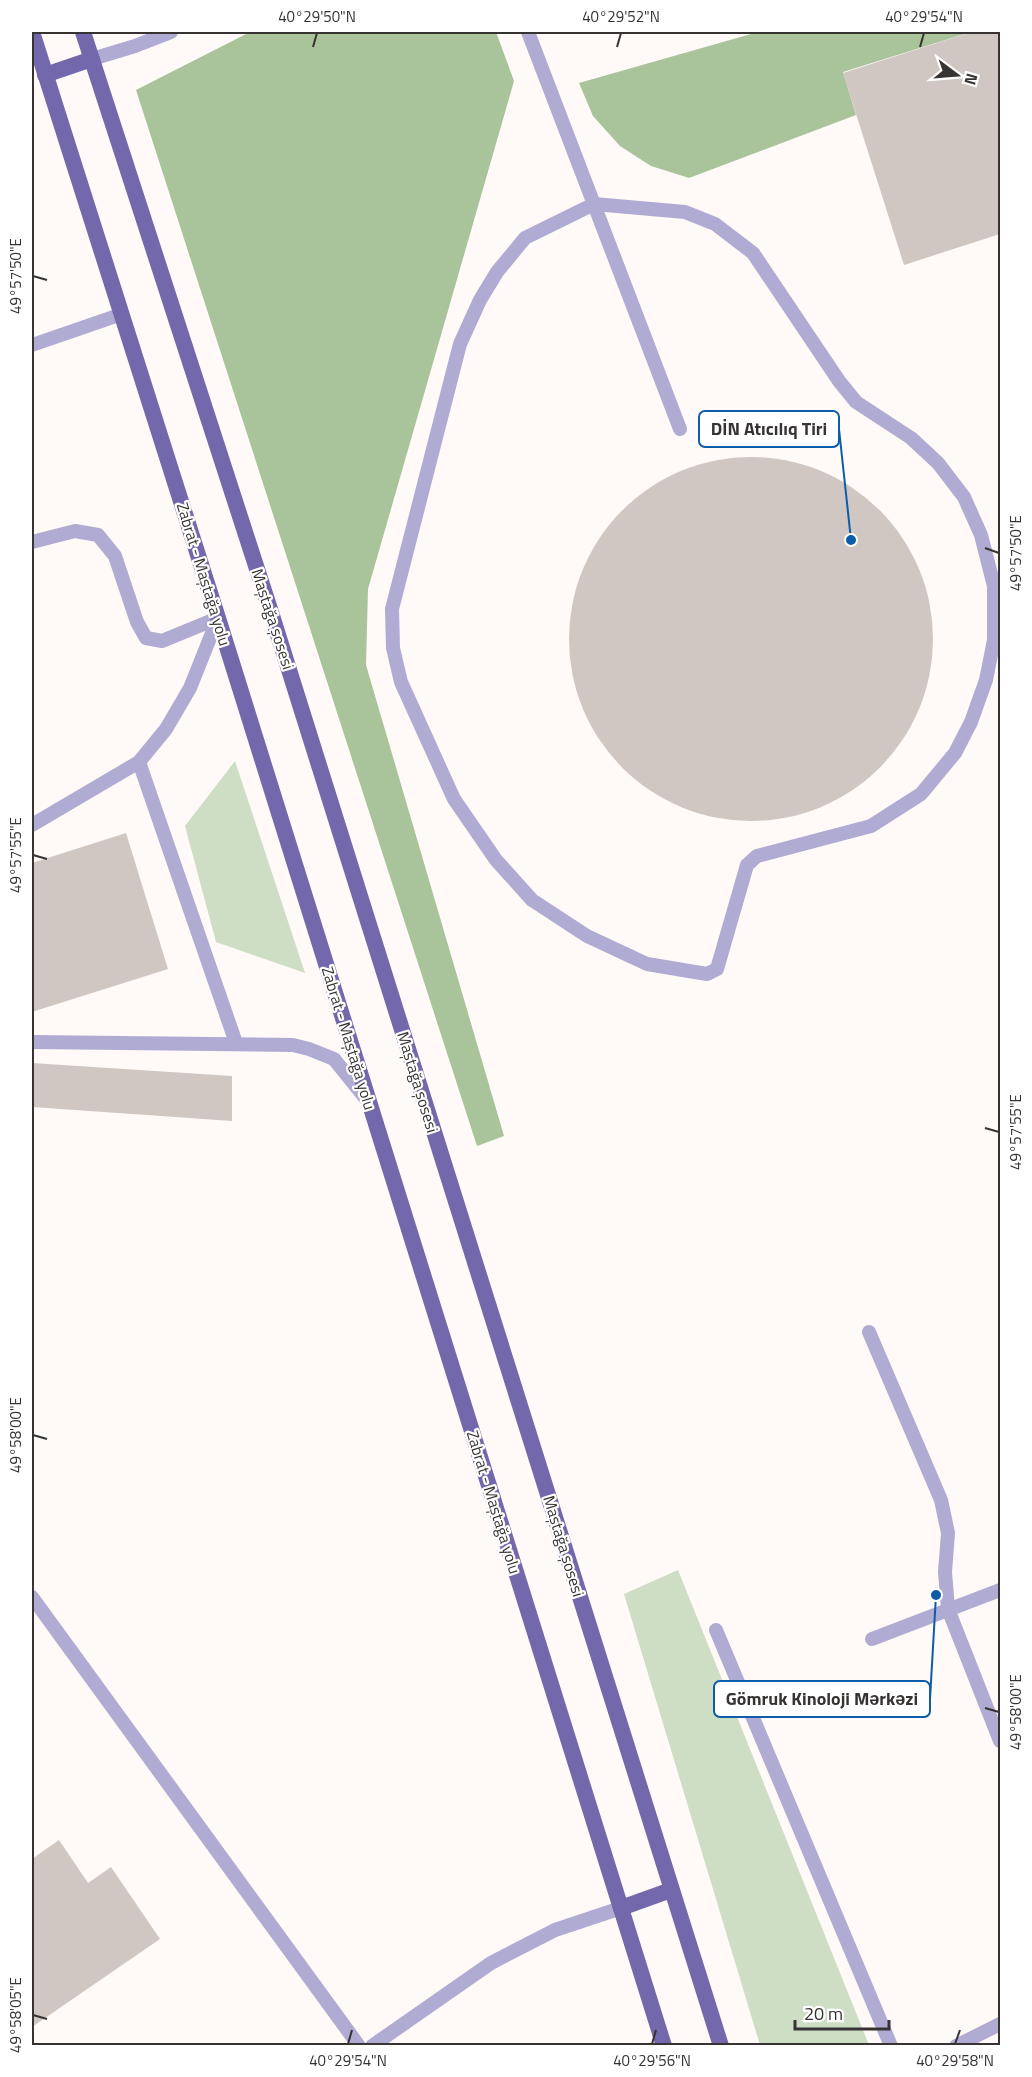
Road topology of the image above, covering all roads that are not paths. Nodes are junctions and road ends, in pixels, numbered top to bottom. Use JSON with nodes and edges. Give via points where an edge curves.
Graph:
{"nodes":[{"id":1,"x":32,"y":32,"type":"edge"},
{"id":2,"x":83,"y":32,"type":"edge"},
{"id":3,"x":171,"y":32,"type":"edge"},
{"id":4,"x":528,"y":32,"type":"edge"},
{"id":5,"x":92,"y":59,"type":"junction"},
{"id":6,"x":45,"y":75,"type":"junction"},
{"id":7,"x":594,"y":204,"type":"junction"},
{"id":8,"x":122,"y":314,"type":"junction"},
{"id":9,"x":32,"y":345,"type":"edge"},
{"id":10,"x":680,"y":429,"type":"dead end"},
{"id":11,"x":32,"y":542,"type":"edge"},
{"id":12,"x":218,"y":618,"type":"junction"},
{"id":13,"x":139,"y":762,"type":"junction"},
{"id":14,"x":32,"y":825,"type":"edge"},
{"id":15,"x":32,"y":1042,"type":"edge"},
{"id":16,"x":236,"y":1043,"type":"junction"},
{"id":17,"x":369,"y":1103,"type":"junction"},
{"id":18,"x":869,"y":1332,"type":"dead end"},
{"id":19,"x":1000,"y":1590,"type":"edge"},
{"id":20,"x":32,"y":1597,"type":"edge"},
{"id":21,"x":948,"y":1609,"type":"junction"},
{"id":22,"x":716,"y":1630,"type":"dead end"},
{"id":23,"x":872,"y":1639,"type":"dead end"},
{"id":24,"x":1000,"y":1741,"type":"edge"},
{"id":25,"x":671,"y":1890,"type":"junction"},
{"id":26,"x":621,"y":1908,"type":"junction"},
{"id":27,"x":1000,"y":2024,"type":"edge"},
{"id":28,"x":359,"y":2046,"type":"edge"},
{"id":29,"x":372,"y":2046,"type":"edge"},
{"id":30,"x":664,"y":2046,"type":"edge"},
{"id":31,"x":721,"y":2046,"type":"edge"},
{"id":32,"x":891,"y":2046,"type":"edge"},
{"id":33,"x":956,"y":2046,"type":"edge"}],
"edges":[{"from":1,"to":6,"type":"main road","name":"Zabrat - Maştağa yolu"},
{"from":2,"to":5,"type":"main road"},
{"from":3,"to":5,"type":"lane"},
{"from":4,"to":7,"type":"lane"},
{"from":5,"to":6,"type":"main road"},
{"from":5,"to":25,"type":"main road","name":"Maştağa şosesi","via":[[269,606]]},
{"from":6,"to":8,"type":"main road","name":"Zabrat - Maştağa yolu"},
{"from":7,"to":7,"type":"lane","via":[[686,212],[715,224],[753,253],[856,402],[911,438],[938,463],[964,497],[981,535],[994,586],[994,640],[986,680],[955,753],[921,794],[871,826],[757,856],[747,865],[717,969],[707,974],[647,964],[586,936],[532,900],[496,860],[454,799],[401,682],[393,648],[392,609],[460,344],[497,272],[525,238]]},
{"from":7,"to":10,"type":"lane"},
{"from":8,"to":9,"type":"lane"},
{"from":8,"to":12,"type":"main road","name":"Zabrat - Maştağa yolu"},
{"from":11,"to":12,"type":"lane","via":[[75,531],[98,536],[115,556],[146,638],[162,641]]},
{"from":12,"to":13,"type":"lane","via":[[190,688]]},
{"from":12,"to":17,"type":"main road","name":"Zabrat - Maştağa yolu"},
{"from":13,"to":14,"type":"lane"},
{"from":13,"to":16,"type":"lane"},
{"from":15,"to":16,"type":"lane"},
{"from":16,"to":17,"type":"lane","via":[[292,1045],[334,1059]]},
{"from":17,"to":26,"type":"main road","name":"Zabrat - Maştağa yolu"},
{"from":18,"to":21,"type":"lane","via":[[941,1500],[948,1533]]},
{"from":19,"to":21,"type":"lane"},
{"from":20,"to":28,"type":"lane"},
{"from":21,"to":23,"type":"lane"},
{"from":21,"to":24,"type":"lane"},
{"from":22,"to":32,"type":"lane"},
{"from":25,"to":26,"type":"main road"},
{"from":25,"to":31,"type":"main road","name":"Maştağa şosesi"},
{"from":26,"to":29,"type":"lane","via":[[555,1930],[490,1963]]},
{"from":26,"to":30,"type":"main road","name":"Zabrat - Maştağa yolu"},
{"from":27,"to":33,"type":"lane"}]}
